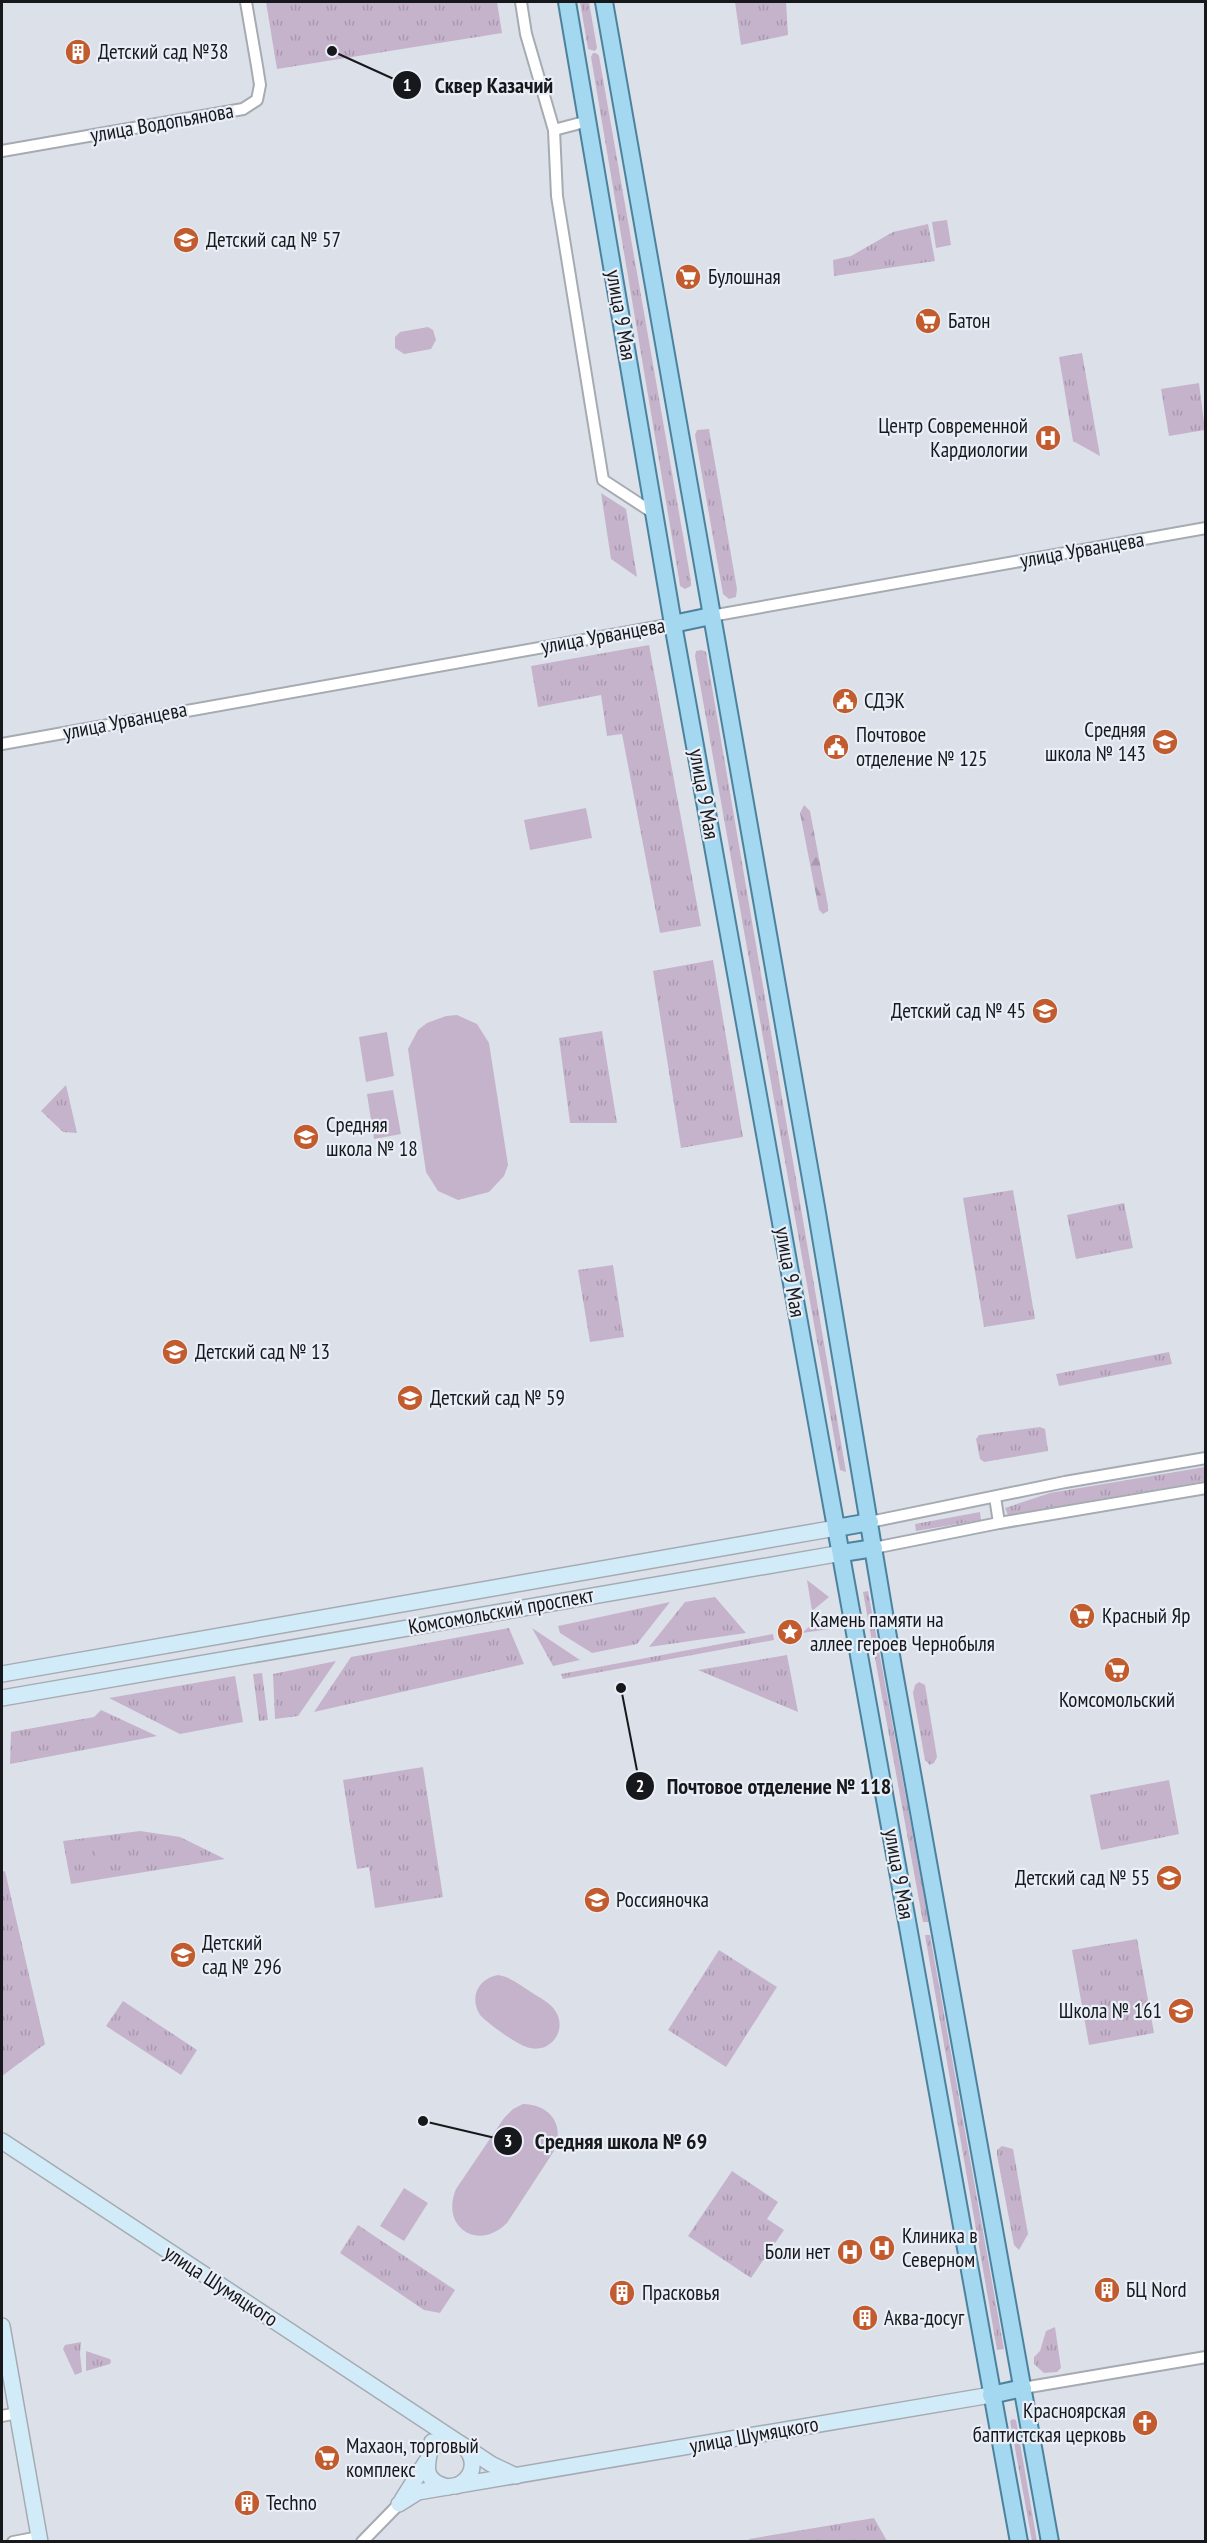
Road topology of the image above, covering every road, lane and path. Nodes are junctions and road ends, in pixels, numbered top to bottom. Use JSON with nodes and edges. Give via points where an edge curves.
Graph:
{"nodes":[{"id":1,"x":246,"y":2,"type":"edge"},
{"id":2,"x":521,"y":2,"type":"edge"},
{"id":3,"x":567,"y":2,"type":"edge"},
{"id":4,"x":604,"y":2,"type":"edge"},
{"id":5,"x":588,"y":121,"type":"junction"},
{"id":6,"x":554,"y":130,"type":"junction"},
{"id":7,"x":2,"y":151,"type":"edge"},
{"id":8,"x":655,"y":513,"type":"junction"},
{"id":9,"x":1206,"y":528,"type":"edge"},
{"id":10,"x":711,"y":616,"type":"junction"},
{"id":11,"x":673,"y":624,"type":"junction"},
{"id":12,"x":2,"y":744,"type":"edge"},
{"id":13,"x":1206,"y":1458,"type":"edge"},
{"id":14,"x":1206,"y":1488,"type":"edge"},
{"id":15,"x":995,"y":1497,"type":"junction"},
{"id":16,"x":870,"y":1522,"type":"junction"},
{"id":17,"x":999,"y":1523,"type":"junction"},
{"id":18,"x":836,"y":1528,"type":"junction"},
{"id":19,"x":874,"y":1548,"type":"junction"},
{"id":20,"x":842,"y":1553,"type":"junction"},
{"id":21,"x":293,"y":1622,"type":"junction"},
{"id":22,"x":297,"y":1646,"type":"junction"},
{"id":23,"x":2,"y":1674,"type":"edge"},
{"id":24,"x":2,"y":1698,"type":"edge"},
{"id":25,"x":6,"y":2149,"type":"edge"},
{"id":26,"x":2,"y":2326,"type":"edge"},
{"id":27,"x":1206,"y":2357,"type":"edge"},
{"id":28,"x":1023,"y":2388,"type":"junction"},
{"id":29,"x":991,"y":2395,"type":"junction"},
{"id":30,"x":9,"y":2415,"type":"edge"},
{"id":31,"x":429,"y":2422,"type":"junction"},
{"id":32,"x":465,"y":2446,"type":"junction"},
{"id":33,"x":428,"y":2457,"type":"junction"},
{"id":34,"x":516,"y":2476,"type":"junction"},
{"id":35,"x":452,"y":2487,"type":"junction"},
{"id":36,"x":399,"y":2504,"type":"junction"},
{"id":37,"x":39,"y":2539,"type":"edge"},
{"id":38,"x":13,"y":2541,"type":"edge"},
{"id":39,"x":362,"y":2541,"type":"edge"},
{"id":40,"x":1019,"y":2541,"type":"edge"},
{"id":41,"x":1050,"y":2541,"type":"edge"}],
"edges":[{"from":1,"to":7,"type":"street","name":"улица Водопьянова","via":[[260,85],[257,100],[243,109]]},
{"from":2,"to":6,"type":"street"},
{"from":3,"to":5,"type":"main road","name":"улица 9 Мая"},
{"from":4,"to":10,"type":"main road","name":"улица 9 Мая"},
{"from":5,"to":6,"type":"street"},
{"from":5,"to":8,"type":"main road","name":"улица 9 Мая"},
{"from":6,"to":8,"type":"street","via":[[557,196],[603,480]]},
{"from":8,"to":11,"type":"main road","name":"улица 9 Мая"},
{"from":9,"to":10,"type":"street","name":"улица Урванцева"},
{"from":10,"to":11,"type":"main road","name":"улица Урванцева"},
{"from":10,"to":16,"type":"main road","name":"улица 9 Мая"},
{"from":11,"to":12,"type":"street","name":"улица Урванцева"},
{"from":11,"to":18,"type":"main road","name":"улица 9 Мая"},
{"from":13,"to":15,"type":"street","name":"Комсомольский проспект"},
{"from":14,"to":17,"type":"street","name":"Комсомольский проспект"},
{"from":15,"to":16,"type":"street","name":"Комсомольский проспект"},
{"from":15,"to":17,"type":"street"},
{"from":16,"to":18,"type":"main road","name":"Комсомольский проспект"},
{"from":16,"to":19,"type":"main road","name":"улица 9 Мая"},
{"from":17,"to":19,"type":"street","name":"Комсомольский проспект"},
{"from":18,"to":20,"type":"main road","name":"улица 9 Мая"},
{"from":18,"to":21,"type":"main road","name":"Комсомольский проспект"},
{"from":19,"to":20,"type":"main road","name":"Комсомольский проспект"},
{"from":19,"to":28,"type":"main road","name":"улица 9 Мая"},
{"from":20,"to":22,"type":"main road","name":"Комсомольский проспект"},
{"from":20,"to":29,"type":"main road","name":"улица 9 Мая"},
{"from":21,"to":22,"type":"main road"},
{"from":21,"to":23,"type":"main road","name":"Комсомольский проспект"},
{"from":22,"to":24,"type":"main road","name":"Комсомольский проспект"},
{"from":25,"to":31,"type":"main road","name":"улица Шумяцкого"},
{"from":26,"to":30,"type":"main road"},
{"from":27,"to":28,"type":"street"},
{"from":28,"to":29,"type":"main road"},
{"from":28,"to":41,"type":"main road","name":"улица 9 Мая"},
{"from":29,"to":34,"type":"main road","name":"улица Шумяцкого"},
{"from":29,"to":40,"type":"main road","name":"улица 9 Мая"},
{"from":30,"to":37,"type":"main road"},
{"from":31,"to":32,"type":"main road","name":"улица Шумяцкого"},
{"from":31,"to":33,"type":"main road","via":[[432,2433]]},
{"from":32,"to":33,"type":"main road","via":[[445,2441]]},
{"from":32,"to":34,"type":"main road","name":"улица Шумяцкого"},
{"from":32,"to":35,"type":"main road","via":[[472,2458],[471,2472],[468,2479]]},
{"from":33,"to":35,"type":"main road","via":[[427,2469],[434,2482]]},
{"from":33,"to":36,"type":"main road"},
{"from":34,"to":35,"type":"main road","name":"улица Шумяцкого"},
{"from":35,"to":36,"type":"main road","name":"улица Шумяцкого","via":[[418,2492]]},
{"from":36,"to":39,"type":"street"},
{"from":37,"to":38,"type":"street"}]}
